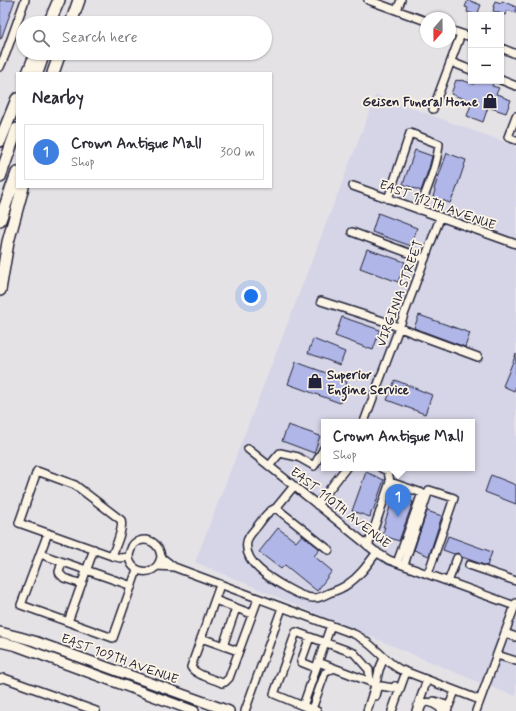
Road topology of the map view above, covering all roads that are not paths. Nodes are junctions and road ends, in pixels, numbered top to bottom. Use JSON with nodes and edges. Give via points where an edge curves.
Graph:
{"nodes":[{"id":1,"x":25,"y":0,"type":"edge"},
{"id":2,"x":59,"y":0,"type":"edge"},
{"id":3,"x":62,"y":0,"type":"edge"},
{"id":4,"x":79,"y":0,"type":"edge"},
{"id":5,"x":368,"y":0,"type":"edge"},
{"id":6,"x":401,"y":0,"type":"edge"},
{"id":7,"x":397,"y":10,"type":"junction"},
{"id":8,"x":19,"y":16,"type":"edge"},
{"id":9,"x":51,"y":16,"type":"edge"},
{"id":10,"x":56,"y":16,"type":"edge"},
{"id":11,"x":73,"y":16,"type":"edge"},
{"id":12,"x":420,"y":19,"type":"edge"},
{"id":13,"x":16,"y":25,"type":"edge"},
{"id":14,"x":456,"y":32,"type":"edge"},
{"id":15,"x":461,"y":34,"type":"junction"},
{"id":16,"x":468,"y":36,"type":"edge"},
{"id":17,"x":504,"y":49,"type":"edge"},
{"id":18,"x":516,"y":54,"type":"edge"},
{"id":19,"x":33,"y":60,"type":"edge"},
{"id":20,"x":42,"y":60,"type":"edge"},
{"id":21,"x":58,"y":60,"type":"edge"},
{"id":22,"x":451,"y":62,"type":"junction"},
{"id":23,"x":0,"y":66,"type":"edge"},
{"id":24,"x":468,"y":69,"type":"edge"},
{"id":25,"x":28,"y":72,"type":"edge"},
{"id":26,"x":37,"y":72,"type":"edge"},
{"id":27,"x":54,"y":72,"type":"edge"},
{"id":28,"x":504,"y":81,"type":"edge"},
{"id":29,"x":516,"y":86,"type":"edge"},
{"id":30,"x":16,"y":101,"type":"edge"},
{"id":31,"x":433,"y":109,"type":"dead end"},
{"id":32,"x":516,"y":116,"type":"edge"},
{"id":33,"x":16,"y":132,"type":"edge"},
{"id":34,"x":516,"y":140,"type":"edge"},
{"id":35,"x":0,"y":141,"type":"edge"},
{"id":36,"x":16,"y":176,"type":"edge"},
{"id":37,"x":0,"y":177,"type":"edge"},
{"id":38,"x":353,"y":186,"type":"dead end"},
{"id":39,"x":23,"y":188,"type":"edge"},
{"id":40,"x":388,"y":199,"type":"junction"},
{"id":41,"x":419,"y":210,"type":"junction"},
{"id":42,"x":440,"y":218,"type":"junction"},
{"id":43,"x":0,"y":220,"type":"edge"},
{"id":44,"x":352,"y":232,"type":"dead end"},
{"id":45,"x":516,"y":244,"type":"edge"},
{"id":46,"x":425,"y":259,"type":"junction"},
{"id":47,"x":0,"y":290,"type":"edge"},
{"id":48,"x":321,"y":301,"type":"dead end"},
{"id":49,"x":399,"y":328,"type":"junction"},
{"id":50,"x":478,"y":357,"type":"dead end"},
{"id":51,"x":365,"y":419,"type":"edge"},
{"id":52,"x":248,"y":449,"type":"dead end"},
{"id":53,"x":321,"y":453,"type":"edge"},
{"id":54,"x":269,"y":466,"type":"junction"},
{"id":55,"x":344,"y":471,"type":"edge"},
{"id":56,"x":388,"y":471,"type":"edge"},
{"id":57,"x":390,"y":482,"type":"junction"},
{"id":58,"x":294,"y":486,"type":"junction"},
{"id":59,"x":317,"y":505,"type":"junction"},
{"id":60,"x":276,"y":508,"type":"junction"},
{"id":61,"x":416,"y":519,"type":"junction"},
{"id":62,"x":48,"y":533,"type":"junction"},
{"id":63,"x":368,"y":546,"type":"junction"},
{"id":64,"x":94,"y":549,"type":"junction"},
{"id":65,"x":329,"y":550,"type":"dead end"},
{"id":66,"x":377,"y":552,"type":"junction"},
{"id":67,"x":40,"y":554,"type":"junction"},
{"id":68,"x":112,"y":556,"type":"junction"},
{"id":69,"x":129,"y":557,"type":"junction"},
{"id":70,"x":161,"y":557,"type":"junction"},
{"id":71,"x":457,"y":558,"type":"dead end"},
{"id":72,"x":62,"y":562,"type":"junction"},
{"id":73,"x":401,"y":564,"type":"junction"},
{"id":74,"x":469,"y":565,"type":"dead end"},
{"id":75,"x":157,"y":566,"type":"junction"},
{"id":76,"x":174,"y":567,"type":"junction"},
{"id":77,"x":87,"y":570,"type":"junction"},
{"id":78,"x":137,"y":570,"type":"junction"},
{"id":79,"x":428,"y":574,"type":"junction"},
{"id":80,"x":516,"y":581,"type":"edge"},
{"id":81,"x":448,"y":582,"type":"junction"},
{"id":82,"x":82,"y":584,"type":"junction"},
{"id":83,"x":220,"y":585,"type":"junction"},
{"id":84,"x":132,"y":586,"type":"junction"},
{"id":85,"x":258,"y":599,"type":"junction"},
{"id":86,"x":215,"y":600,"type":"junction"},
{"id":87,"x":516,"y":605,"type":"edge"},
{"id":88,"x":236,"y":608,"type":"junction"},
{"id":89,"x":282,"y":608,"type":"junction"},
{"id":90,"x":252,"y":614,"type":"junction"},
{"id":91,"x":68,"y":622,"type":"junction"},
{"id":92,"x":331,"y":625,"type":"junction"},
{"id":93,"x":0,"y":632,"type":"edge"},
{"id":94,"x":505,"y":633,"type":"junction"},
{"id":95,"x":310,"y":637,"type":"junction"},
{"id":96,"x":201,"y":638,"type":"junction"},
{"id":97,"x":516,"y":638,"type":"edge"},
{"id":98,"x":0,"y":642,"type":"edge"},
{"id":99,"x":325,"y":642,"type":"junction"},
{"id":100,"x":223,"y":646,"type":"junction"},
{"id":101,"x":238,"y":651,"type":"junction"},
{"id":102,"x":497,"y":655,"type":"junction"},
{"id":103,"x":384,"y":658,"type":"junction"},
{"id":104,"x":516,"y":661,"type":"edge"},
{"id":105,"x":317,"y":665,"type":"junction"},
{"id":106,"x":333,"y":668,"type":"junction"},
{"id":107,"x":406,"y":672,"type":"junction"},
{"id":108,"x":0,"y":680,"type":"edge"},
{"id":109,"x":428,"y":680,"type":"junction"},
{"id":110,"x":374,"y":682,"type":"junction"},
{"id":111,"x":398,"y":686,"type":"junction"},
{"id":112,"x":455,"y":691,"type":"junction"},
{"id":113,"x":423,"y":700,"type":"junction"},
{"id":114,"x":480,"y":700,"type":"junction"},
{"id":115,"x":303,"y":706,"type":"junction"},
{"id":116,"x":448,"y":709,"type":"edge"},
{"id":117,"x":315,"y":710,"type":"edge"},
{"id":118,"x":96,"y":711,"type":"edge"},
{"id":119,"x":194,"y":711,"type":"edge"},
{"id":120,"x":229,"y":711,"type":"edge"},
{"id":121,"x":246,"y":711,"type":"edge"},
{"id":122,"x":367,"y":711,"type":"edge"},
{"id":123,"x":370,"y":711,"type":"edge"},
{"id":124,"x":392,"y":711,"type":"edge"},
{"id":125,"x":416,"y":711,"type":"edge"},
{"id":126,"x":420,"y":711,"type":"edge"},
{"id":127,"x":436,"y":711,"type":"edge"},
{"id":128,"x":442,"y":711,"type":"edge"},
{"id":129,"x":476,"y":711,"type":"edge"}],
"edges":[{"from":1,"to":8,"type":"street"},
{"from":2,"to":9,"type":"highway"},
{"from":3,"to":10,"type":"highway"},
{"from":4,"to":11,"type":"highway"},
{"from":5,"to":7,"type":"street"},
{"from":6,"to":7,"type":"street"},
{"from":7,"to":12,"type":"street"},
{"from":13,"to":23,"type":"street"},
{"from":14,"to":15,"type":"street"},
{"from":15,"to":16,"type":"street"},
{"from":15,"to":22,"type":"street"},
{"from":17,"to":18,"type":"street"},
{"from":19,"to":25,"type":"highway"},
{"from":20,"to":26,"type":"highway"},
{"from":21,"to":27,"type":"highway"},
{"from":22,"to":24,"type":"street"},
{"from":22,"to":31,"type":"street"},
{"from":28,"to":29,"type":"street"},
{"from":30,"to":35,"type":"highway"},
{"from":32,"to":34,"type":"street","via":[[508,137]]},
{"from":33,"to":37,"type":"highway"},
{"from":36,"to":43,"type":"highway"},
{"from":38,"to":40,"type":"street","name":"EAST 112TH AVENUE"},
{"from":39,"to":47,"type":"highway","via":[[8,242]]},
{"from":40,"to":41,"type":"street","name":"EAST 112TH AVENUE"},
{"from":40,"to":41,"type":"street","via":[[410,133],[439,144]]},
{"from":41,"to":42,"type":"street","name":"EAST 112TH AVENUE"},
{"from":42,"to":45,"type":"street","name":"EAST 112TH AVENUE"},
{"from":42,"to":46,"type":"street","name":"VIRGINIA STREET"},
{"from":44,"to":46,"type":"street"},
{"from":46,"to":49,"type":"street","name":"VIRGINIA STREET"},
{"from":48,"to":49,"type":"street"},
{"from":49,"to":50,"type":"street"},
{"from":49,"to":51,"type":"street","name":"VIRGINIA STREET"},
{"from":52,"to":54,"type":"street","name":"EAST 110TH AVENUE"},
{"from":53,"to":54,"type":"street","via":[[314,466],[298,456],[280,453]]},
{"from":54,"to":58,"type":"street","name":"EAST 110TH AVENUE"},
{"from":55,"to":59,"type":"street"},
{"from":56,"to":57,"type":"street"},
{"from":57,"to":61,"type":"street","via":[[422,493]]},
{"from":57,"to":63,"type":"street"},
{"from":58,"to":59,"type":"street","name":"EAST 110TH AVENUE"},
{"from":58,"to":60,"type":"street"},
{"from":59,"to":63,"type":"street","name":"EAST 110TH AVENUE"},
{"from":60,"to":65,"type":"street"},
{"from":60,"to":66,"type":"street","via":[[270,510],[249,536],[248,552],[258,568],[298,594],[314,599],[348,584]]},
{"from":61,"to":73,"type":"street"},
{"from":61,"to":79,"type":"street","via":[[429,490],[454,498]]},
{"from":62,"to":64,"type":"street"},
{"from":62,"to":67,"type":"street"},
{"from":62,"to":68,"type":"street","via":[[19,523],[37,471],[75,485],[121,520],[122,529]]},
{"from":63,"to":66,"type":"street","name":"EAST 110TH AVENUE"},
{"from":64,"to":68,"type":"street"},
{"from":64,"to":77,"type":"street"},
{"from":66,"to":73,"type":"street","name":"EAST 110TH AVENUE"},
{"from":67,"to":72,"type":"street"},
{"from":67,"to":91,"type":"street","via":[[21,605]]},
{"from":68,"to":69,"type":"street"},
{"from":69,"to":70,"type":"street","via":[[132,547],[140,540],[145,540],[155,543]]},
{"from":69,"to":78,"type":"street"},
{"from":70,"to":75,"type":"street"},
{"from":70,"to":76,"type":"street"},
{"from":71,"to":81,"type":"street"},
{"from":72,"to":77,"type":"street"},
{"from":72,"to":82,"type":"street","via":[[59,572],[61,576]]},
{"from":73,"to":79,"type":"street","name":"EAST 110TH AVENUE"},
{"from":74,"to":80,"type":"street"},
{"from":75,"to":76,"type":"street"},
{"from":75,"to":78,"type":"street","via":[[148,572]]},
{"from":76,"to":83,"type":"street"},
{"from":77,"to":82,"type":"street"},
{"from":77,"to":84,"type":"street"},
{"from":78,"to":84,"type":"street"},
{"from":79,"to":81,"type":"street","name":"EAST 110TH AVENUE"},
{"from":81,"to":87,"type":"street","name":"EAST 110TH AVENUE"},
{"from":82,"to":91,"type":"street"},
{"from":83,"to":85,"type":"street"},
{"from":83,"to":86,"type":"street"},
{"from":84,"to":91,"type":"street","via":[[113,638]]},
{"from":85,"to":89,"type":"street"},
{"from":85,"to":90,"type":"street"},
{"from":86,"to":88,"type":"street"},
{"from":86,"to":96,"type":"street"},
{"from":87,"to":94,"type":"street"},
{"from":88,"to":90,"type":"street"},
{"from":88,"to":100,"type":"street"},
{"from":89,"to":92,"type":"street"},
{"from":89,"to":121,"type":"street"},
{"from":90,"to":101,"type":"street"},
{"from":92,"to":99,"type":"street"},
{"from":92,"to":103,"type":"street","via":[[364,640]]},
{"from":93,"to":120,"type":"main road","name":"EAST 109TH AVENUE","via":[[34,641]]},
{"from":94,"to":97,"type":"street"},
{"from":94,"to":102,"type":"street"},
{"from":95,"to":99,"type":"street"},
{"from":95,"to":105,"type":"street","via":[[301,662]]},
{"from":95,"to":115,"type":"street","via":[[296,632],[274,694]]},
{"from":96,"to":100,"type":"street"},
{"from":96,"to":101,"type":"street","via":[[191,667],[197,673],[222,682],[229,678]]},
{"from":98,"to":119,"type":"main road","name":"EAST 109TH AVENUE"},
{"from":99,"to":105,"type":"street"},
{"from":99,"to":110,"type":"street","via":[[354,653],[369,670]]},
{"from":100,"to":101,"type":"street"},
{"from":102,"to":104,"type":"street"},
{"from":102,"to":114,"type":"street"},
{"from":103,"to":107,"type":"street"},
{"from":103,"to":110,"type":"street"},
{"from":105,"to":106,"type":"street"},
{"from":105,"to":115,"type":"street"},
{"from":106,"to":110,"type":"street"},
{"from":106,"to":117,"type":"street","via":[[325,673]]},
{"from":107,"to":109,"type":"street"},
{"from":107,"to":111,"type":"street"},
{"from":108,"to":118,"type":"street","via":[[4,678]]},
{"from":109,"to":112,"type":"street"},
{"from":109,"to":113,"type":"street"},
{"from":110,"to":111,"type":"street"},
{"from":110,"to":122,"type":"street"},
{"from":111,"to":123,"type":"street","via":[[378,688]]},
{"from":111,"to":124,"type":"street"},
{"from":112,"to":114,"type":"street"},
{"from":112,"to":116,"type":"street"},
{"from":113,"to":116,"type":"street"},
{"from":113,"to":125,"type":"street"},
{"from":113,"to":126,"type":"street"},
{"from":113,"to":127,"type":"street"},
{"from":113,"to":128,"type":"street","via":[[438,706]]},
{"from":114,"to":129,"type":"street"},
{"from":115,"to":117,"type":"street"}]}
